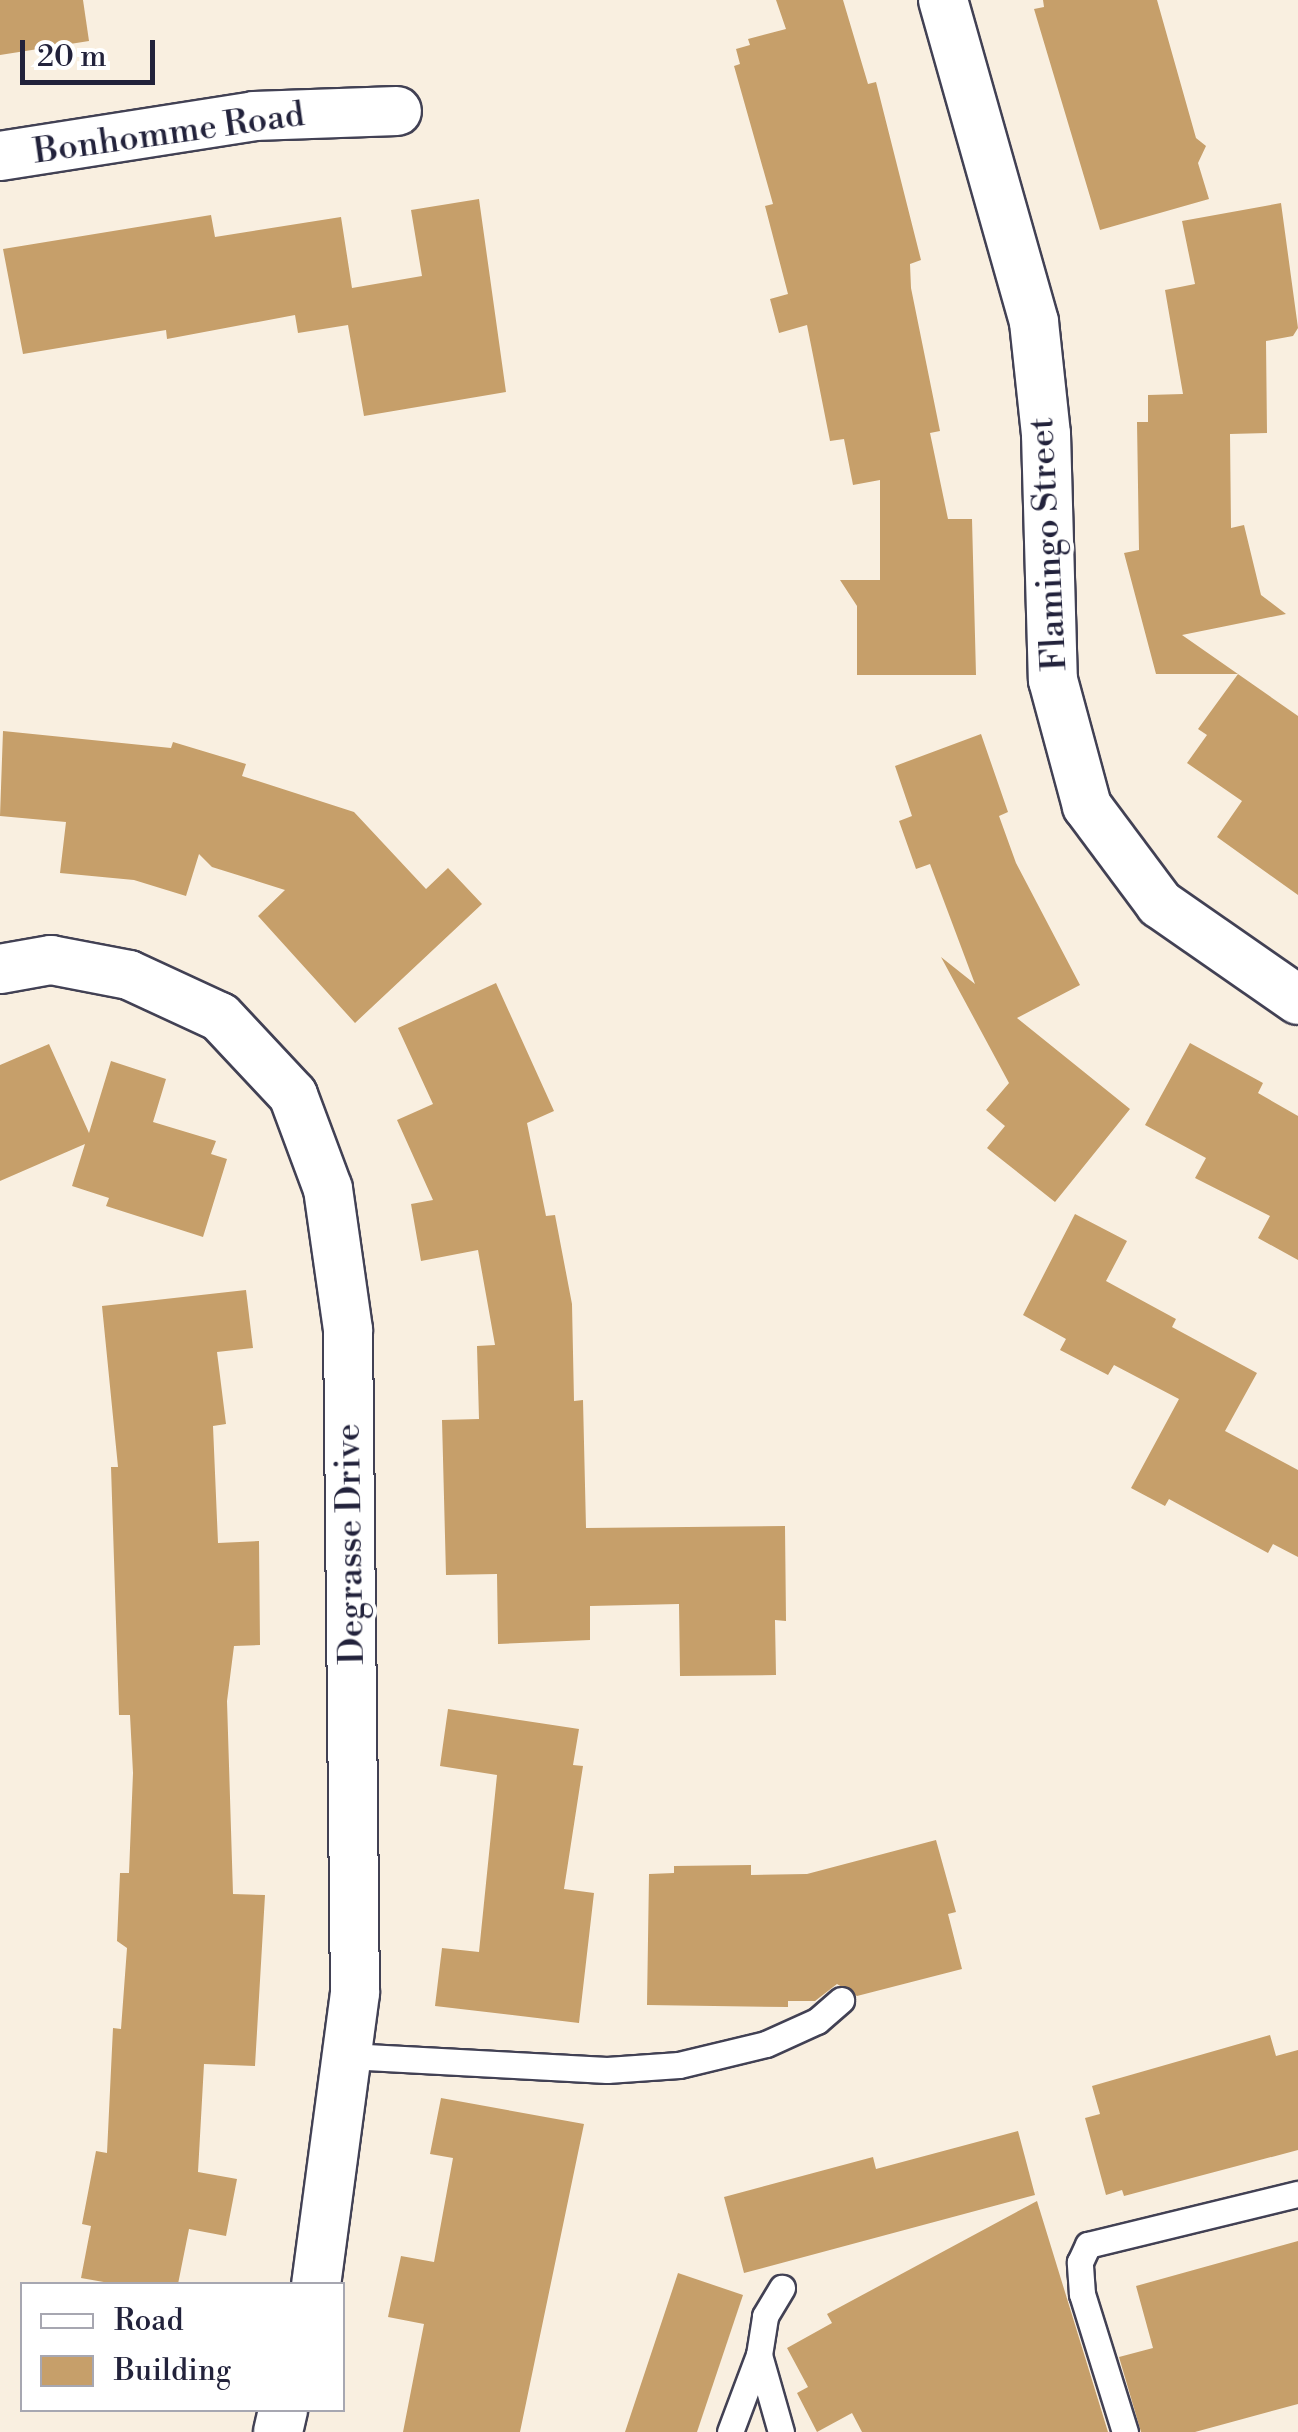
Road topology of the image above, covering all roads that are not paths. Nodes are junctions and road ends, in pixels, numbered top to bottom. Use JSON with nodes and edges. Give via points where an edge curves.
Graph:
{"nodes":[{"id":1,"x":943,"y":0,"type":"edge"},
{"id":2,"x":397,"y":110,"type":"dead end"},
{"id":3,"x":0,"y":156,"type":"edge"},
{"id":4,"x":0,"y":969,"type":"edge"},
{"id":5,"x":1298,"y":1000,"type":"edge"},
{"id":6,"x":841,"y":2000,"type":"dead end"},
{"id":7,"x":348,"y":2056,"type":"junction"},
{"id":8,"x":1298,"y":2194,"type":"edge"},
{"id":9,"x":316,"y":2282,"type":"edge"},
{"id":10,"x":782,"y":2288,"type":"dead end"},
{"id":11,"x":758,"y":2355,"type":"junction"},
{"id":12,"x":730,"y":2432,"type":"edge"},
{"id":13,"x":780,"y":2432,"type":"edge"},
{"id":14,"x":1125,"y":2432,"type":"edge"}],
"edges":[{"from":1,"to":5,"type":"street","name":"Flamingo Street","via":[[1034,322],[1046,434],[1053,680],[1088,806],[1160,904],[1262,982]]},
{"from":2,"to":3,"type":"street","name":"Bonhomme Road","via":[[254,116]]},
{"from":4,"to":7,"type":"street","name":"Degrasse Drive","via":[[51,960],[128,975],[220,1018],[293,1095],[328,1189],[348,1330],[355,1993]]},
{"from":6,"to":7,"type":"lane","via":[[817,2021],[766,2044],[679,2065],[607,2070]]},
{"from":7,"to":9,"type":"street","name":"Degrasse Drive"},
{"from":8,"to":14,"type":"lane","via":[[1088,2245],[1080,2262],[1082,2294]]},
{"from":10,"to":11,"type":"lane","via":[[765,2316]]},
{"from":11,"to":12,"type":"lane"},
{"from":11,"to":13,"type":"lane"}]}
